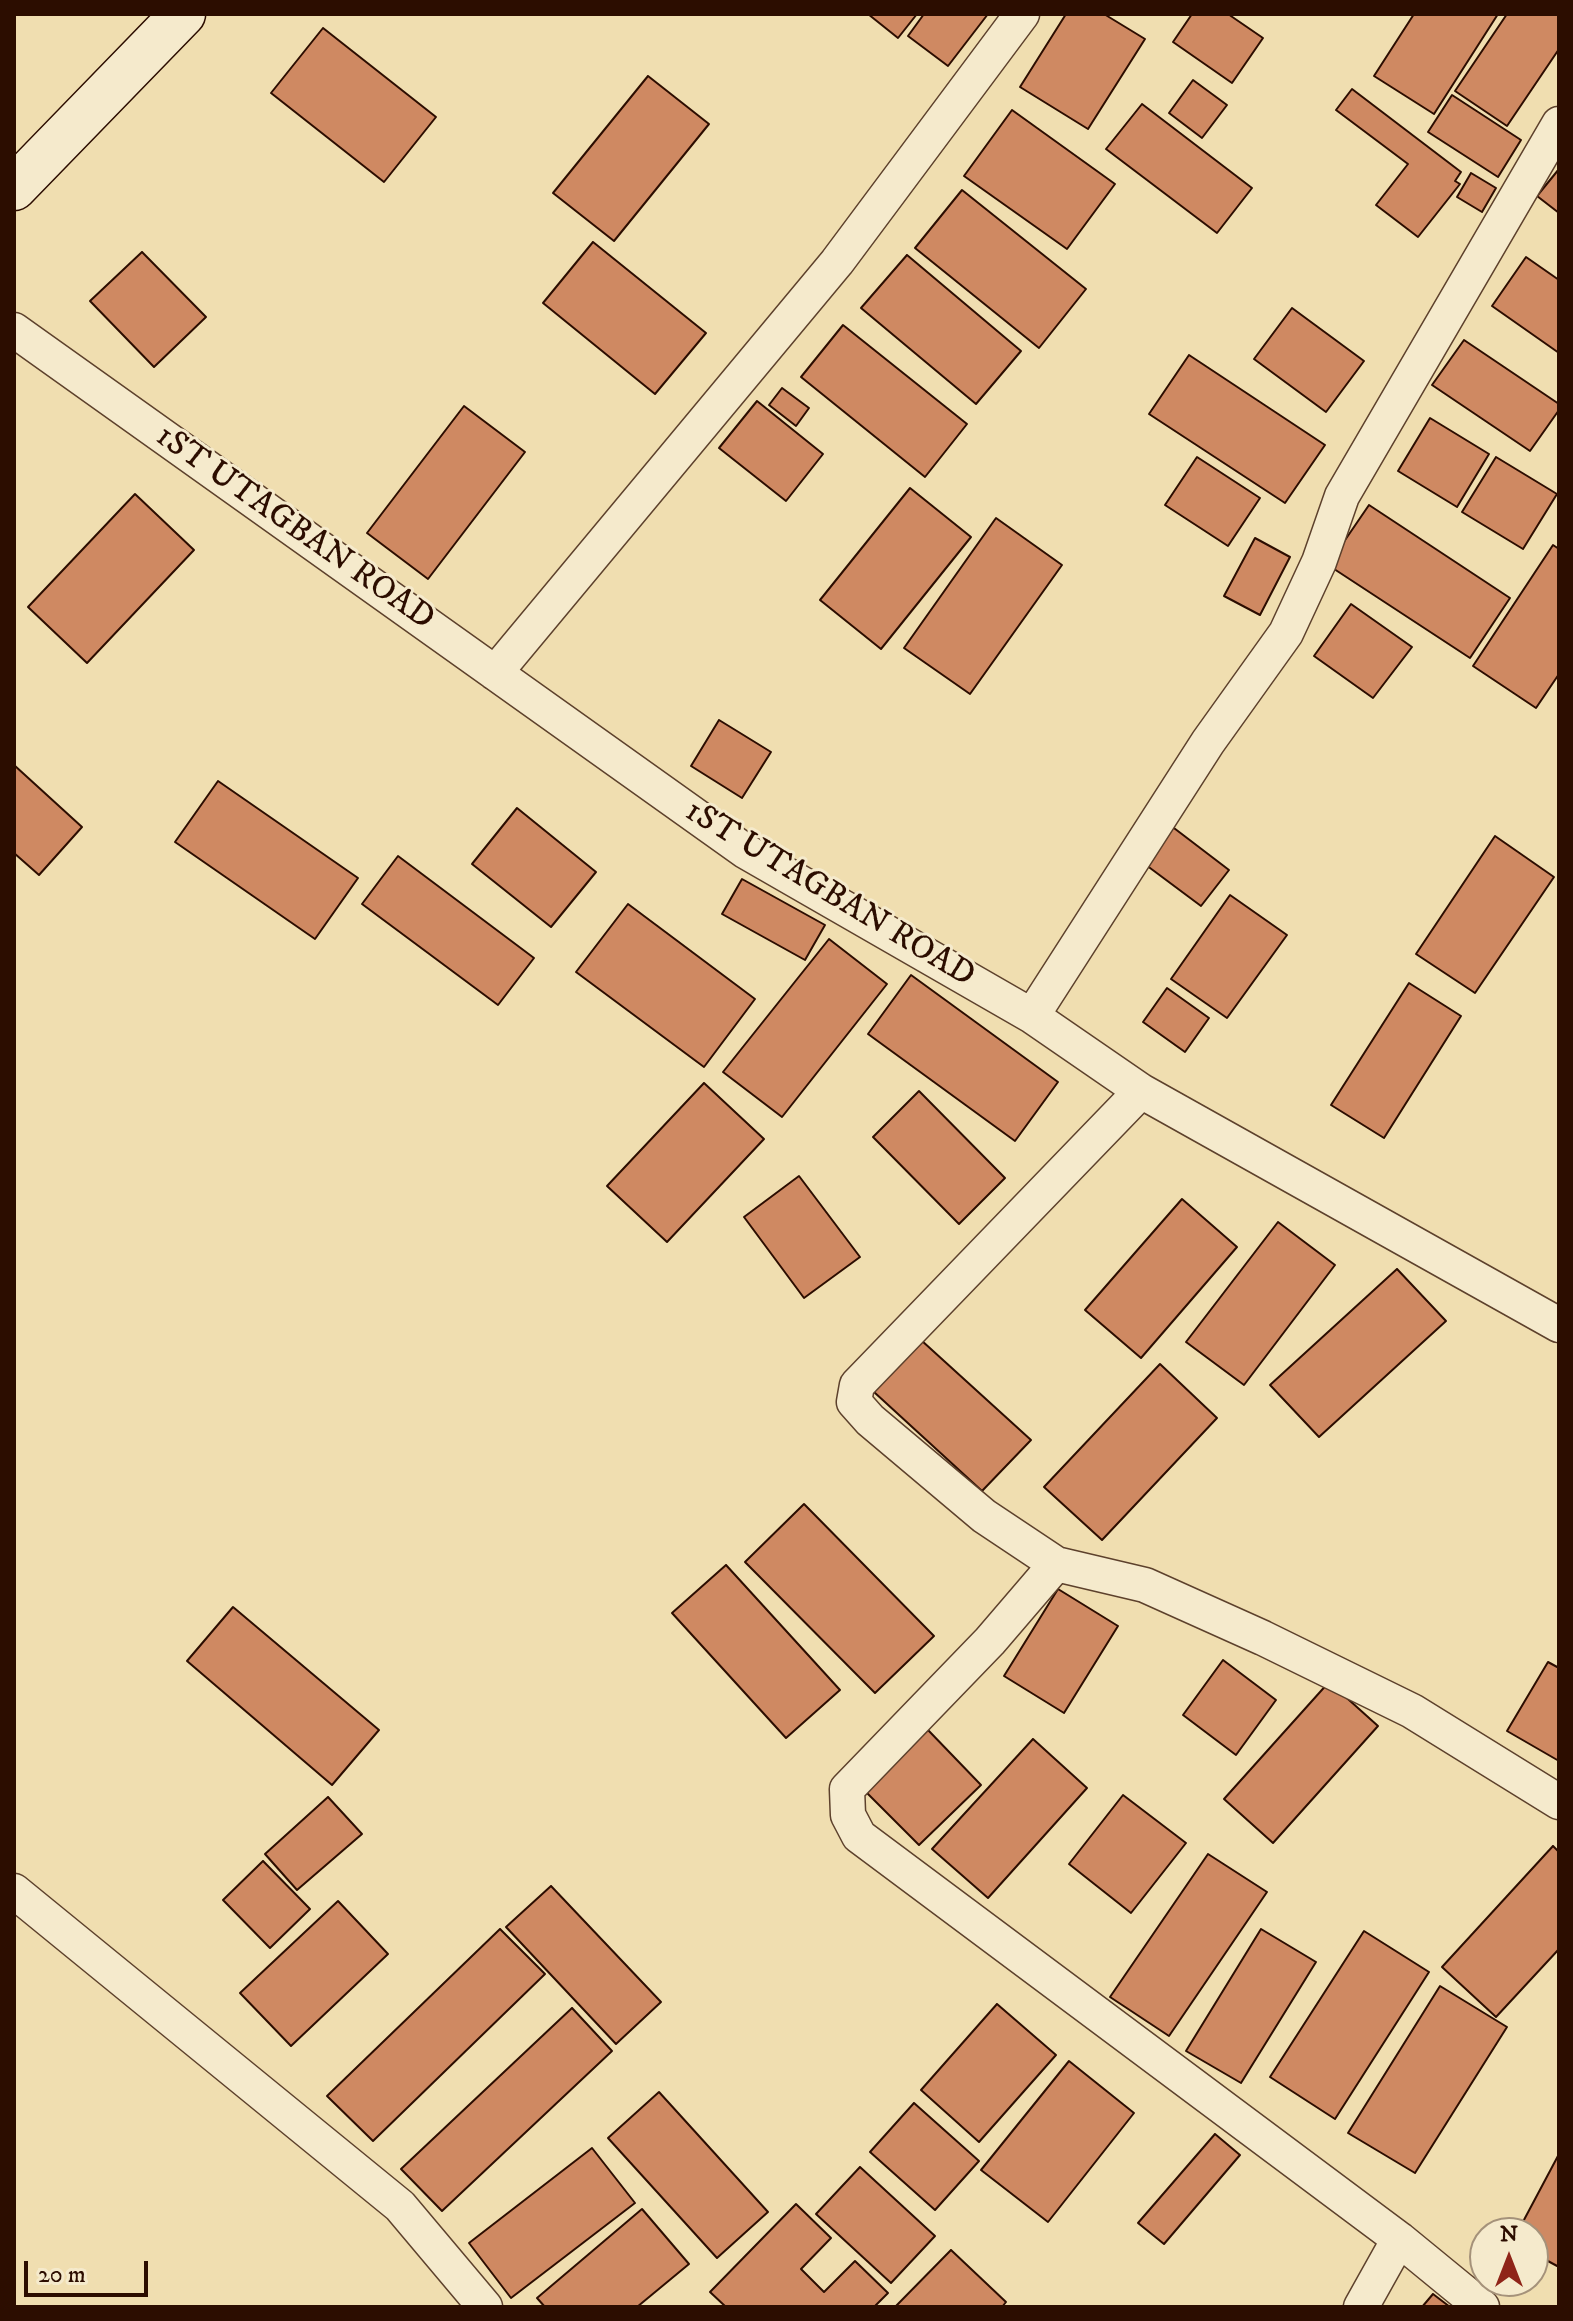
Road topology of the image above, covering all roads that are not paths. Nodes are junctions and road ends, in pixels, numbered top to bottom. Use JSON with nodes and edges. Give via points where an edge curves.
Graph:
{"nodes":[{"id":1,"x":183,"y":14,"type":"edge"},
{"id":2,"x":1022,"y":14,"type":"edge"},
{"id":3,"x":1559,"y":124,"type":"edge"},
{"id":4,"x":14,"y":188,"type":"edge"},
{"id":5,"x":14,"y":330,"type":"edge"},
{"id":6,"x":495,"y":673,"type":"junction"},
{"id":7,"x":1032,"y":1016,"type":"junction"},
{"id":8,"x":1141,"y":1091,"type":"junction"},
{"id":9,"x":1559,"y":1325,"type":"edge"},
{"id":10,"x":1056,"y":1564,"type":"junction"},
{"id":11,"x":1559,"y":1802,"type":"edge"},
{"id":12,"x":14,"y":1891,"type":"edge"},
{"id":13,"x":1399,"y":2239,"type":"junction"},
{"id":14,"x":485,"y":2307,"type":"edge"},
{"id":15,"x":1361,"y":2307,"type":"edge"},
{"id":16,"x":1482,"y":2307,"type":"edge"}],
"edges":[{"from":1,"to":4,"type":"main road"},
{"from":2,"to":6,"type":"street","via":[[837,262]]},
{"from":3,"to":7,"type":"street","via":[[1342,496],[1286,633],[1208,742]]},
{"from":5,"to":6,"type":"street","name":"1ST UTAGBAN ROAD"},
{"from":6,"to":7,"type":"street","name":"1ST UTAGBAN ROAD","via":[[745,851]]},
{"from":7,"to":8,"type":"street","name":"1ST UTAGBAN ROAD"},
{"from":8,"to":9,"type":"street","name":"1ST UTAGBAN ROAD"},
{"from":8,"to":10,"type":"street","via":[[857,1385],[854,1402],[870,1420],[984,1516]]},
{"from":10,"to":11,"type":"street","via":[[1145,1585],[1263,1638],[1412,1711]]},
{"from":10,"to":13,"type":"street","via":[[990,1641],[847,1789],[848,1815],[859,1836]]},
{"from":12,"to":14,"type":"street","via":[[400,2206]]},
{"from":13,"to":15,"type":"street"},
{"from":13,"to":16,"type":"street"}]}
